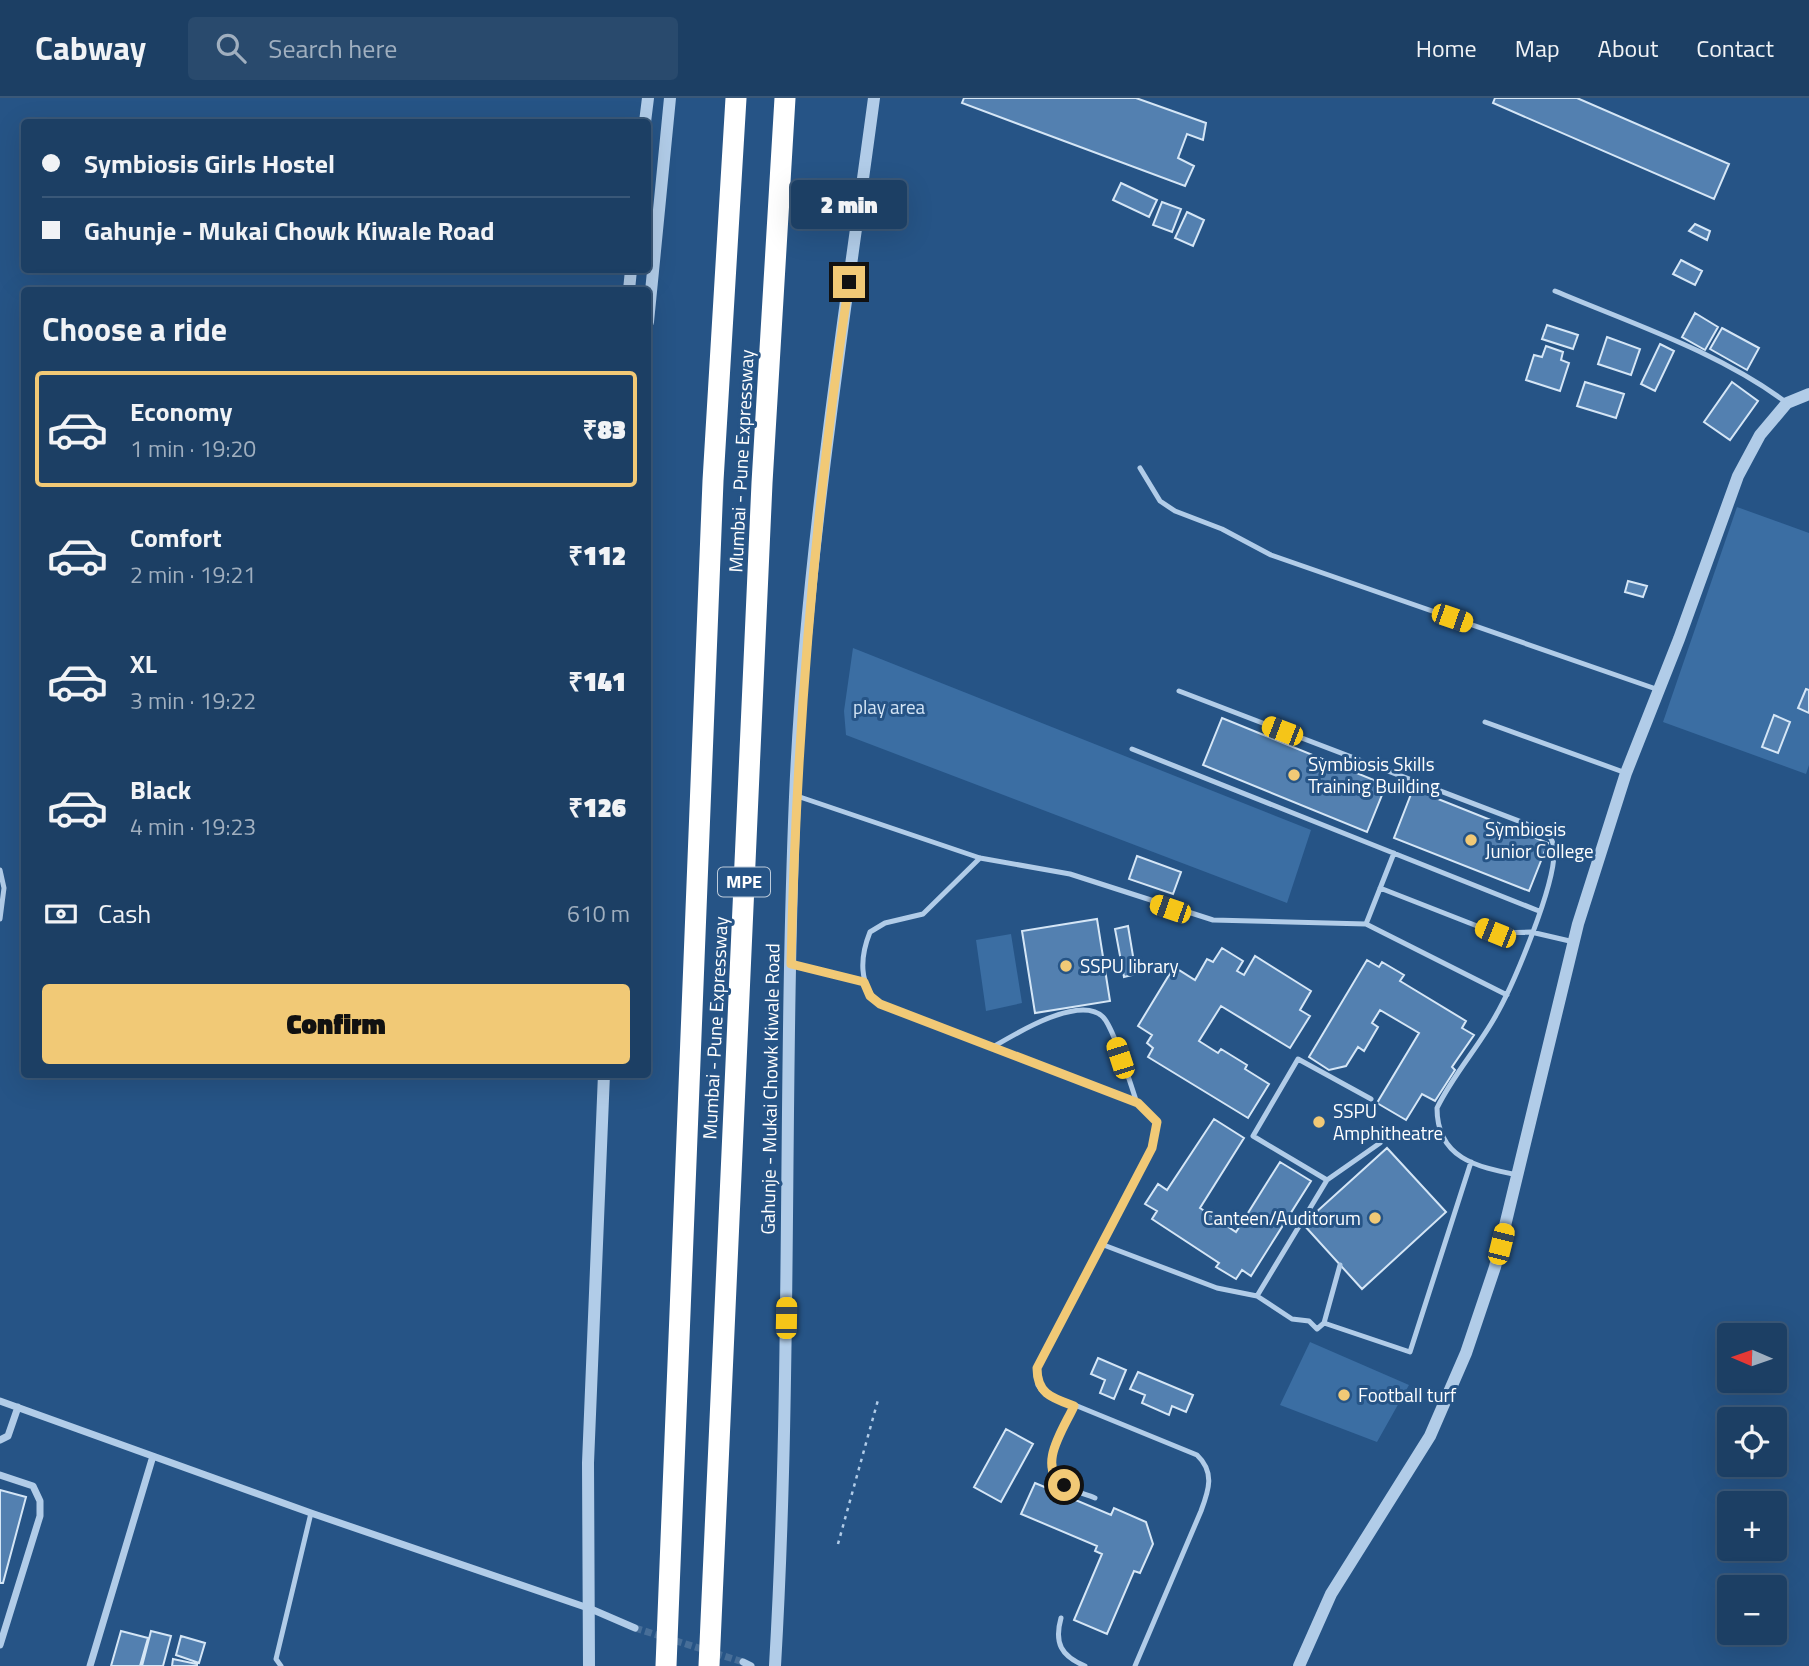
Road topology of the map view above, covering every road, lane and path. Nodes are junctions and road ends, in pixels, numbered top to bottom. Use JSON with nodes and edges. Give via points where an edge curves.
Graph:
{"nodes":[{"id":1,"x":648,"y":98,"type":"edge"},
{"id":2,"x":670,"y":98,"type":"edge"},
{"id":3,"x":736,"y":98,"type":"edge"},
{"id":4,"x":785,"y":98,"type":"edge"},
{"id":5,"x":874,"y":98,"type":"edge"},
{"id":6,"x":645,"y":119,"type":"edge"},
{"id":7,"x":1555,"y":290,"type":"dead end"},
{"id":8,"x":651,"y":291,"type":"edge"},
{"id":9,"x":1809,"y":394,"type":"edge"},
{"id":10,"x":1787,"y":403,"type":"junction"},
{"id":11,"x":1140,"y":468,"type":"dead end"},
{"id":12,"x":1180,"y":691,"type":"dead end"},
{"id":13,"x":1659,"y":691,"type":"junction"},
{"id":14,"x":1485,"y":722,"type":"dead end"},
{"id":15,"x":1132,"y":749,"type":"dead end"},
{"id":16,"x":1626,"y":773,"type":"junction"},
{"id":17,"x":795,"y":796,"type":"junction"},
{"id":18,"x":1394,"y":853,"type":"junction"},
{"id":19,"x":980,"y":858,"type":"junction"},
{"id":20,"x":0,"y":870,"type":"edge"},
{"id":21,"x":1380,"y":888,"type":"junction"},
{"id":22,"x":1539,"y":911,"type":"junction"},
{"id":23,"x":0,"y":919,"type":"edge"},
{"id":24,"x":1366,"y":924,"type":"junction"},
{"id":25,"x":1531,"y":932,"type":"junction"},
{"id":26,"x":1574,"y":942,"type":"junction"},
{"id":27,"x":791,"y":964,"type":"junction"},
{"id":28,"x":864,"y":982,"type":"junction"},
{"id":29,"x":1507,"y":995,"type":"junction"},
{"id":30,"x":993,"y":1047,"type":"junction"},
{"id":31,"x":604,"y":1078,"type":"edge"},
{"id":32,"x":1371,"y":1099,"type":"dead end"},
{"id":33,"x":1138,"y":1103,"type":"junction"},
{"id":34,"x":1380,"y":1143,"type":"dead end"},
{"id":35,"x":1471,"y":1162,"type":"junction"},
{"id":36,"x":1518,"y":1175,"type":"junction"},
{"id":37,"x":1327,"y":1180,"type":"junction"},
{"id":38,"x":1101,"y":1244,"type":"junction"},
{"id":39,"x":1340,"y":1265,"type":"dead end"},
{"id":40,"x":1256,"y":1296,"type":"junction"},
{"id":41,"x":1324,"y":1323,"type":"junction"},
{"id":42,"x":0,"y":1401,"type":"edge"},
{"id":43,"x":878,"y":1401,"type":"dead end"},
{"id":44,"x":1074,"y":1406,"type":"junction"},
{"id":45,"x":18,"y":1407,"type":"junction"},
{"id":46,"x":0,"y":1440,"type":"edge"},
{"id":47,"x":153,"y":1456,"type":"junction"},
{"id":48,"x":0,"y":1475,"type":"edge"},
{"id":49,"x":1095,"y":1498,"type":"dead end"},
{"id":50,"x":311,"y":1513,"type":"junction"},
{"id":51,"x":838,"y":1544,"type":"dead end"},
{"id":52,"x":591,"y":1609,"type":"junction"},
{"id":53,"x":1061,"y":1618,"type":"dead end"},
{"id":54,"x":635,"y":1628,"type":"tunnel mouth"},
{"id":55,"x":0,"y":1645,"type":"edge"},
{"id":56,"x":743,"y":1662,"type":"dead end"},
{"id":57,"x":90,"y":1666,"type":"edge"},
{"id":58,"x":281,"y":1666,"type":"edge"},
{"id":59,"x":589,"y":1666,"type":"edge"},
{"id":60,"x":666,"y":1666,"type":"edge"},
{"id":61,"x":709,"y":1666,"type":"edge"},
{"id":62,"x":751,"y":1666,"type":"edge"},
{"id":63,"x":775,"y":1666,"type":"edge"},
{"id":64,"x":1085,"y":1666,"type":"edge"},
{"id":65,"x":1135,"y":1666,"type":"edge"},
{"id":66,"x":1299,"y":1666,"type":"edge"}],
"edges":[{"from":1,"to":6,"type":"street"},
{"from":2,"to":8,"type":"street"},
{"from":3,"to":60,"type":"highway","name":"Mumbai - Pune Expressway","number":"MPE","via":[[713,481]]},
{"from":4,"to":61,"type":"highway","name":"Mumbai - Pune Expressway","number":"MPE","via":[[762,483]]},
{"from":5,"to":17,"type":"street","name":"Gahunje - Mukai Chowk Kiwale Road","via":[[821,498]]},
{"from":7,"to":10,"type":"lane","via":[[1722,364]]},
{"from":9,"to":10,"type":"street"},
{"from":10,"to":13,"type":"street","via":[[1760,435],[1738,476]]},
{"from":11,"to":13,"type":"lane","via":[[1160,501],[1270,555]]},
{"from":12,"to":22,"type":"lane","via":[[1545,831],[1555,851]]},
{"from":13,"to":16,"type":"street"},
{"from":14,"to":16,"type":"lane"},
{"from":15,"to":18,"type":"lane"},
{"from":16,"to":26,"type":"street"},
{"from":17,"to":19,"type":"lane"},
{"from":17,"to":27,"type":"street","name":"Gahunje - Mukai Chowk Kiwale Road"},
{"from":18,"to":21,"type":"lane"},
{"from":18,"to":22,"type":"lane"},
{"from":19,"to":24,"type":"lane","via":[[1070,874],[1213,920]]},
{"from":19,"to":28,"type":"lane","via":[[923,914],[885,923],[870,932],[862,962]]},
{"from":20,"to":23,"type":"lane","via":[[4,888]]},
{"from":21,"to":24,"type":"lane"},
{"from":21,"to":25,"type":"lane","via":[[1495,933]]},
{"from":22,"to":25,"type":"lane"},
{"from":24,"to":29,"type":"lane"},
{"from":25,"to":26,"type":"lane"},
{"from":25,"to":29,"type":"lane"},
{"from":26,"to":36,"type":"street"},
{"from":27,"to":28,"type":"lane"},
{"from":27,"to":63,"type":"street","name":"Gahunje - Mukai Chowk Kiwale Road","via":[[783,1536]]},
{"from":28,"to":30,"type":"lane","via":[[880,1004]]},
{"from":29,"to":35,"type":"lane","via":[[1437,1108],[1442,1139]]},
{"from":30,"to":33,"type":"lane"},
{"from":30,"to":33,"type":"lane","via":[[1063,1013],[1093,1011],[1111,1028]]},
{"from":31,"to":52,"type":"street","via":[[588,1463]]},
{"from":32,"to":37,"type":"lane","via":[[1298,1059],[1253,1136]]},
{"from":33,"to":38,"type":"lane","via":[[1157,1122],[1156,1134]]},
{"from":34,"to":37,"type":"lane"},
{"from":35,"to":36,"type":"lane"},
{"from":35,"to":41,"type":"lane","via":[[1410,1352]]},
{"from":36,"to":66,"type":"street","via":[[1495,1267],[1430,1436],[1331,1594]]},
{"from":37,"to":40,"type":"lane"},
{"from":38,"to":40,"type":"lane","via":[[1217,1288]]},
{"from":38,"to":44,"type":"lane","via":[[1037,1368],[1043,1392]]},
{"from":39,"to":41,"type":"lane"},
{"from":40,"to":41,"type":"lane","via":[[1317,1329]]},
{"from":42,"to":45,"type":"street"},
{"from":43,"to":51,"type":"path"},
{"from":44,"to":49,"type":"lane","via":[[1052,1455],[1050,1471],[1064,1485]]},
{"from":44,"to":65,"type":"lane","via":[[1197,1455],[1208,1471],[1208,1492],[1201,1511]]},
{"from":45,"to":46,"type":"street","via":[[8,1436]]},
{"from":45,"to":47,"type":"street"},
{"from":47,"to":50,"type":"street"},
{"from":47,"to":57,"type":"street"},
{"from":48,"to":55,"type":"street","via":[[33,1486],[40,1501],[40,1516]]},
{"from":50,"to":52,"type":"street"},
{"from":50,"to":58,"type":"lane","via":[[276,1659]]},
{"from":52,"to":54,"type":"street"},
{"from":52,"to":59,"type":"street"},
{"from":53,"to":64,"type":"lane","via":[[1058,1645],[1065,1655]]},
{"from":56,"to":62,"type":"street"}]}
